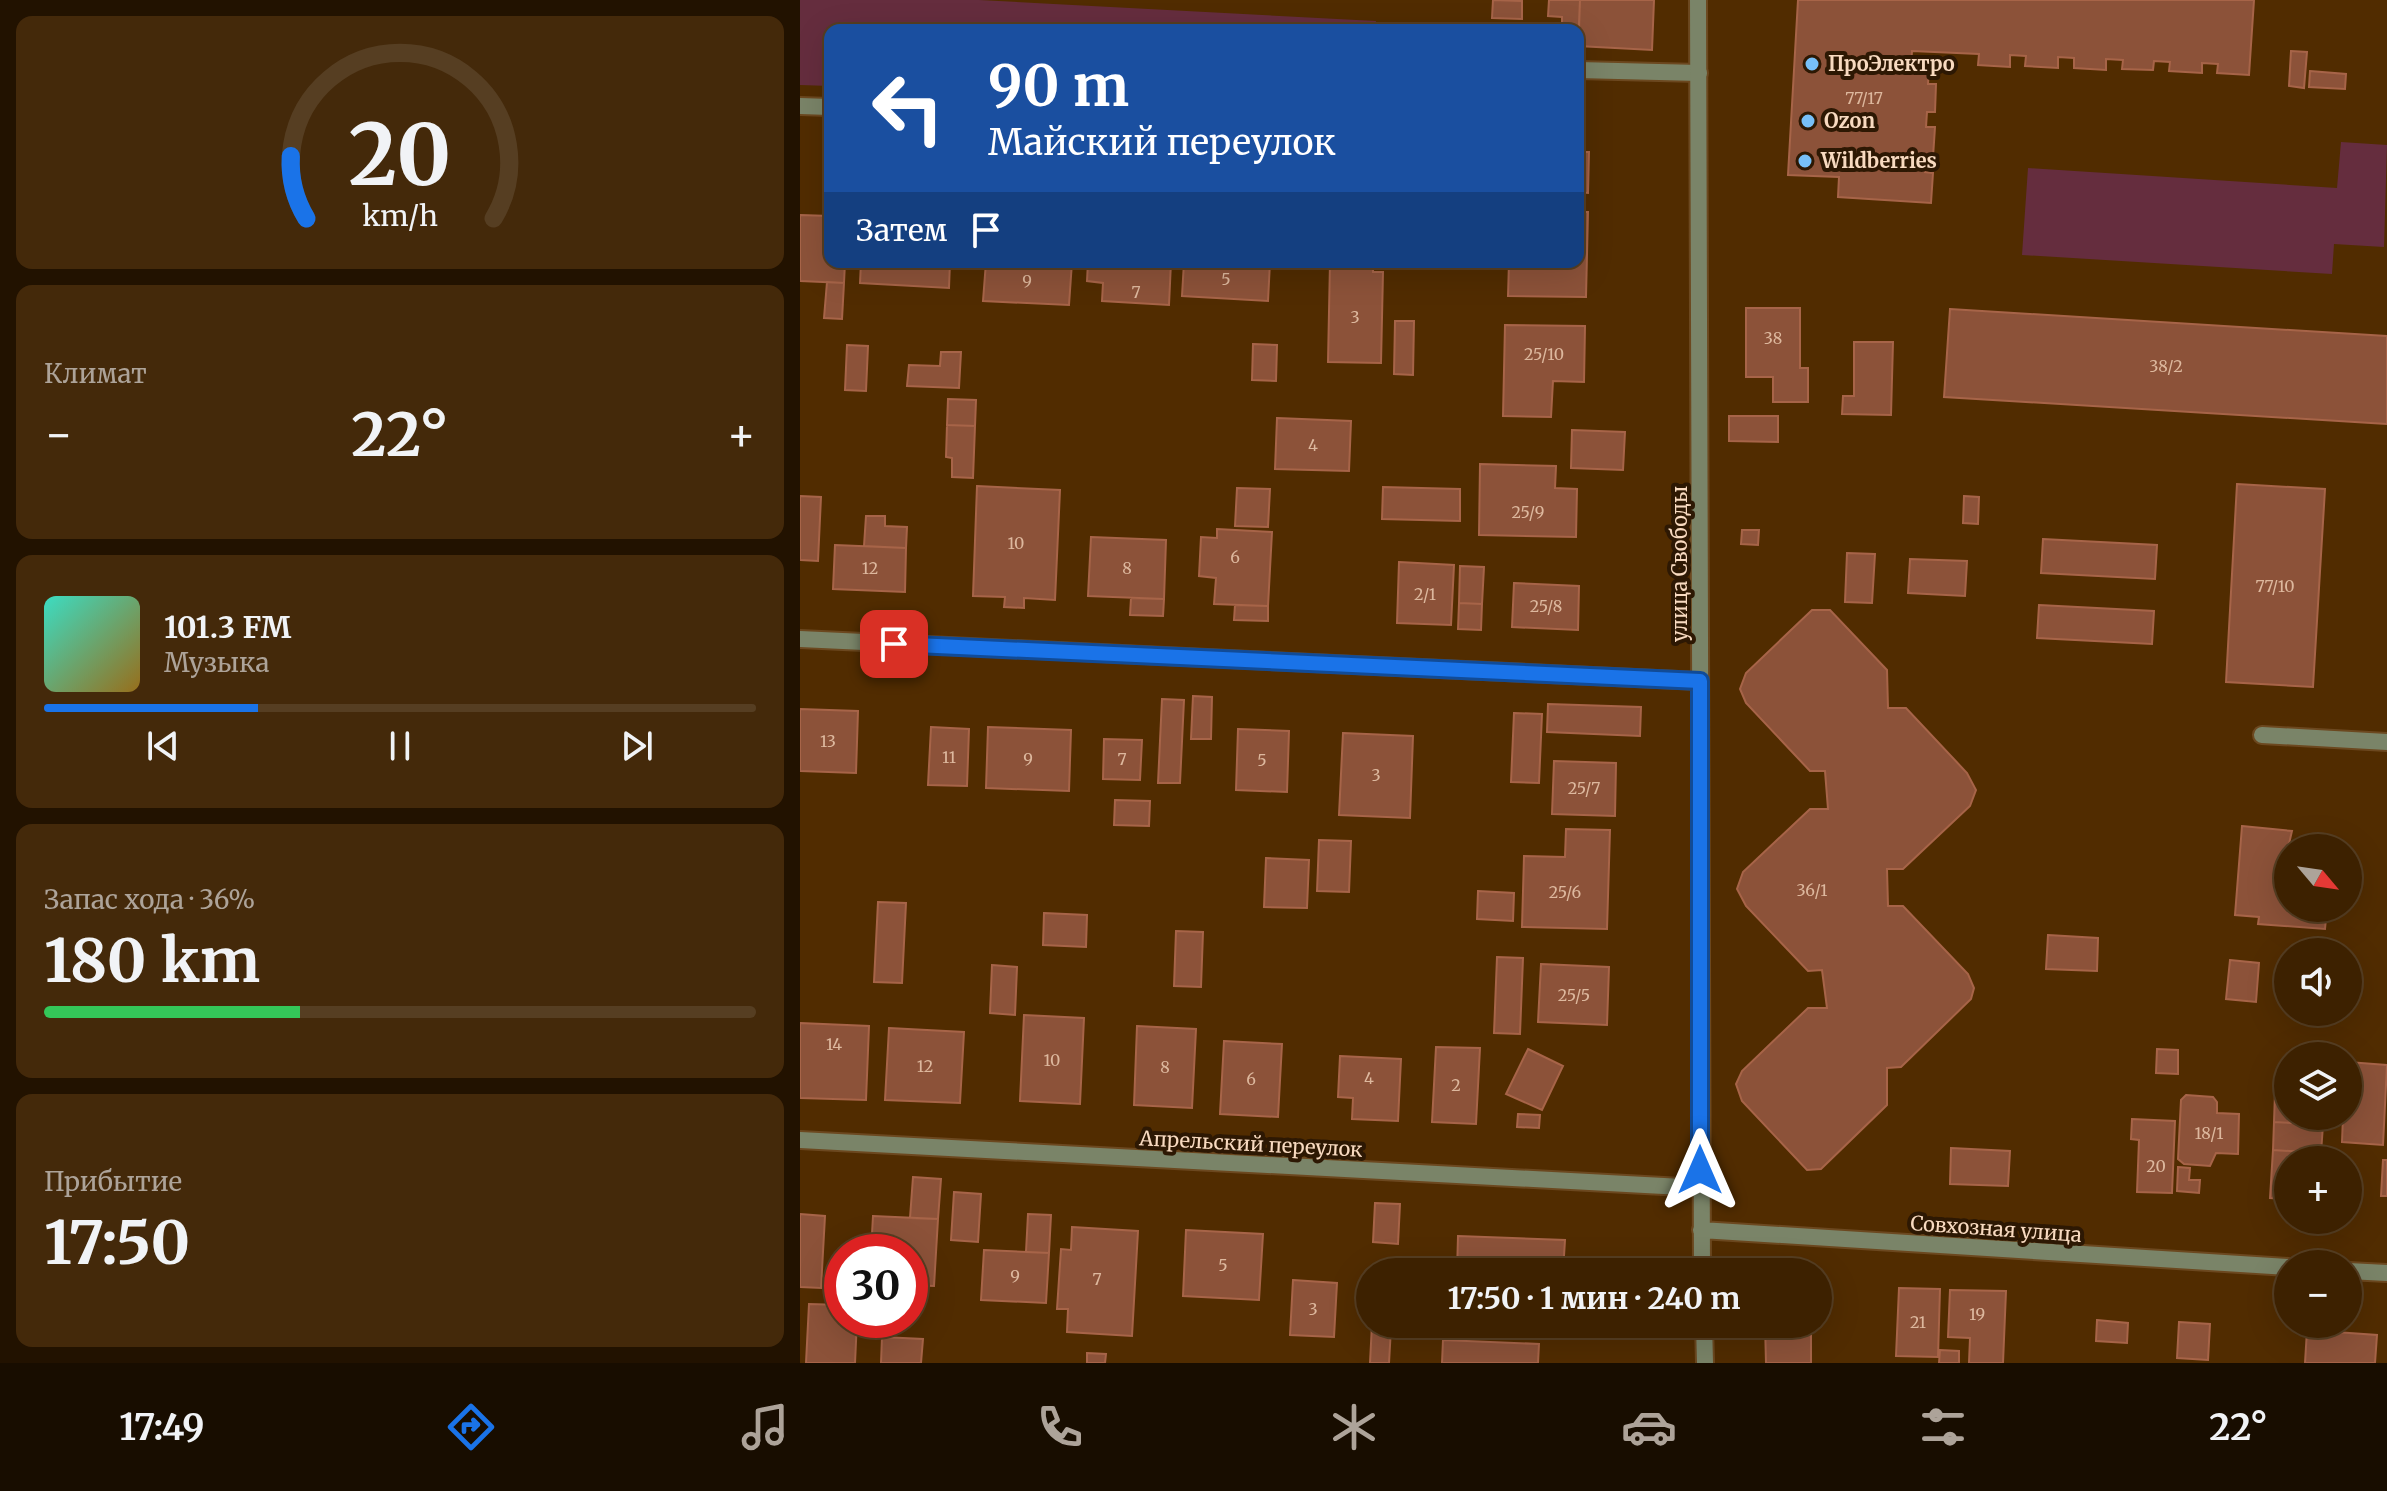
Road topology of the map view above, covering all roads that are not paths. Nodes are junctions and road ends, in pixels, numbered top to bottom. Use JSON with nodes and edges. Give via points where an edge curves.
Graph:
{"nodes":[{"id":1,"x":1698,"y":0,"type":"edge"},
{"id":2,"x":1584,"y":70,"type":"edge"},
{"id":3,"x":1699,"y":73,"type":"junction"},
{"id":4,"x":800,"y":106,"type":"edge"},
{"id":5,"x":824,"y":107,"type":"edge"},
{"id":6,"x":800,"y":639,"type":"edge"},
{"id":7,"x":1700,"y":681,"type":"junction"},
{"id":8,"x":2262,"y":735,"type":"dead end"},
{"id":9,"x":2387,"y":742,"type":"edge"},
{"id":10,"x":800,"y":1140,"type":"edge"},
{"id":11,"x":1701,"y":1188,"type":"junction"},
{"id":12,"x":1701,"y":1230,"type":"junction"},
{"id":13,"x":1702,"y":1258,"type":"edge"},
{"id":14,"x":2274,"y":1266,"type":"edge"},
{"id":15,"x":2362,"y":1272,"type":"edge"},
{"id":16,"x":2387,"y":1273,"type":"edge"},
{"id":17,"x":1704,"y":1338,"type":"edge"},
{"id":18,"x":1705,"y":1363,"type":"edge"}],
"edges":[{"from":1,"to":3,"type":"street","name":"улица Свободы"},
{"from":2,"to":3,"type":"street"},
{"from":3,"to":7,"type":"street","name":"улица Свободы"},
{"from":4,"to":5,"type":"street"},
{"from":6,"to":7,"type":"street"},
{"from":7,"to":11,"type":"street","name":"улица Свободы"},
{"from":8,"to":9,"type":"street"},
{"from":10,"to":11,"type":"street","name":"Апрельский переулок"},
{"from":11,"to":12,"type":"street","name":"улица Свободы"},
{"from":12,"to":13,"type":"street","name":"улица Свободы"},
{"from":12,"to":14,"type":"street","name":"Совхозная улица"},
{"from":15,"to":16,"type":"street"},
{"from":17,"to":18,"type":"street"}]}
